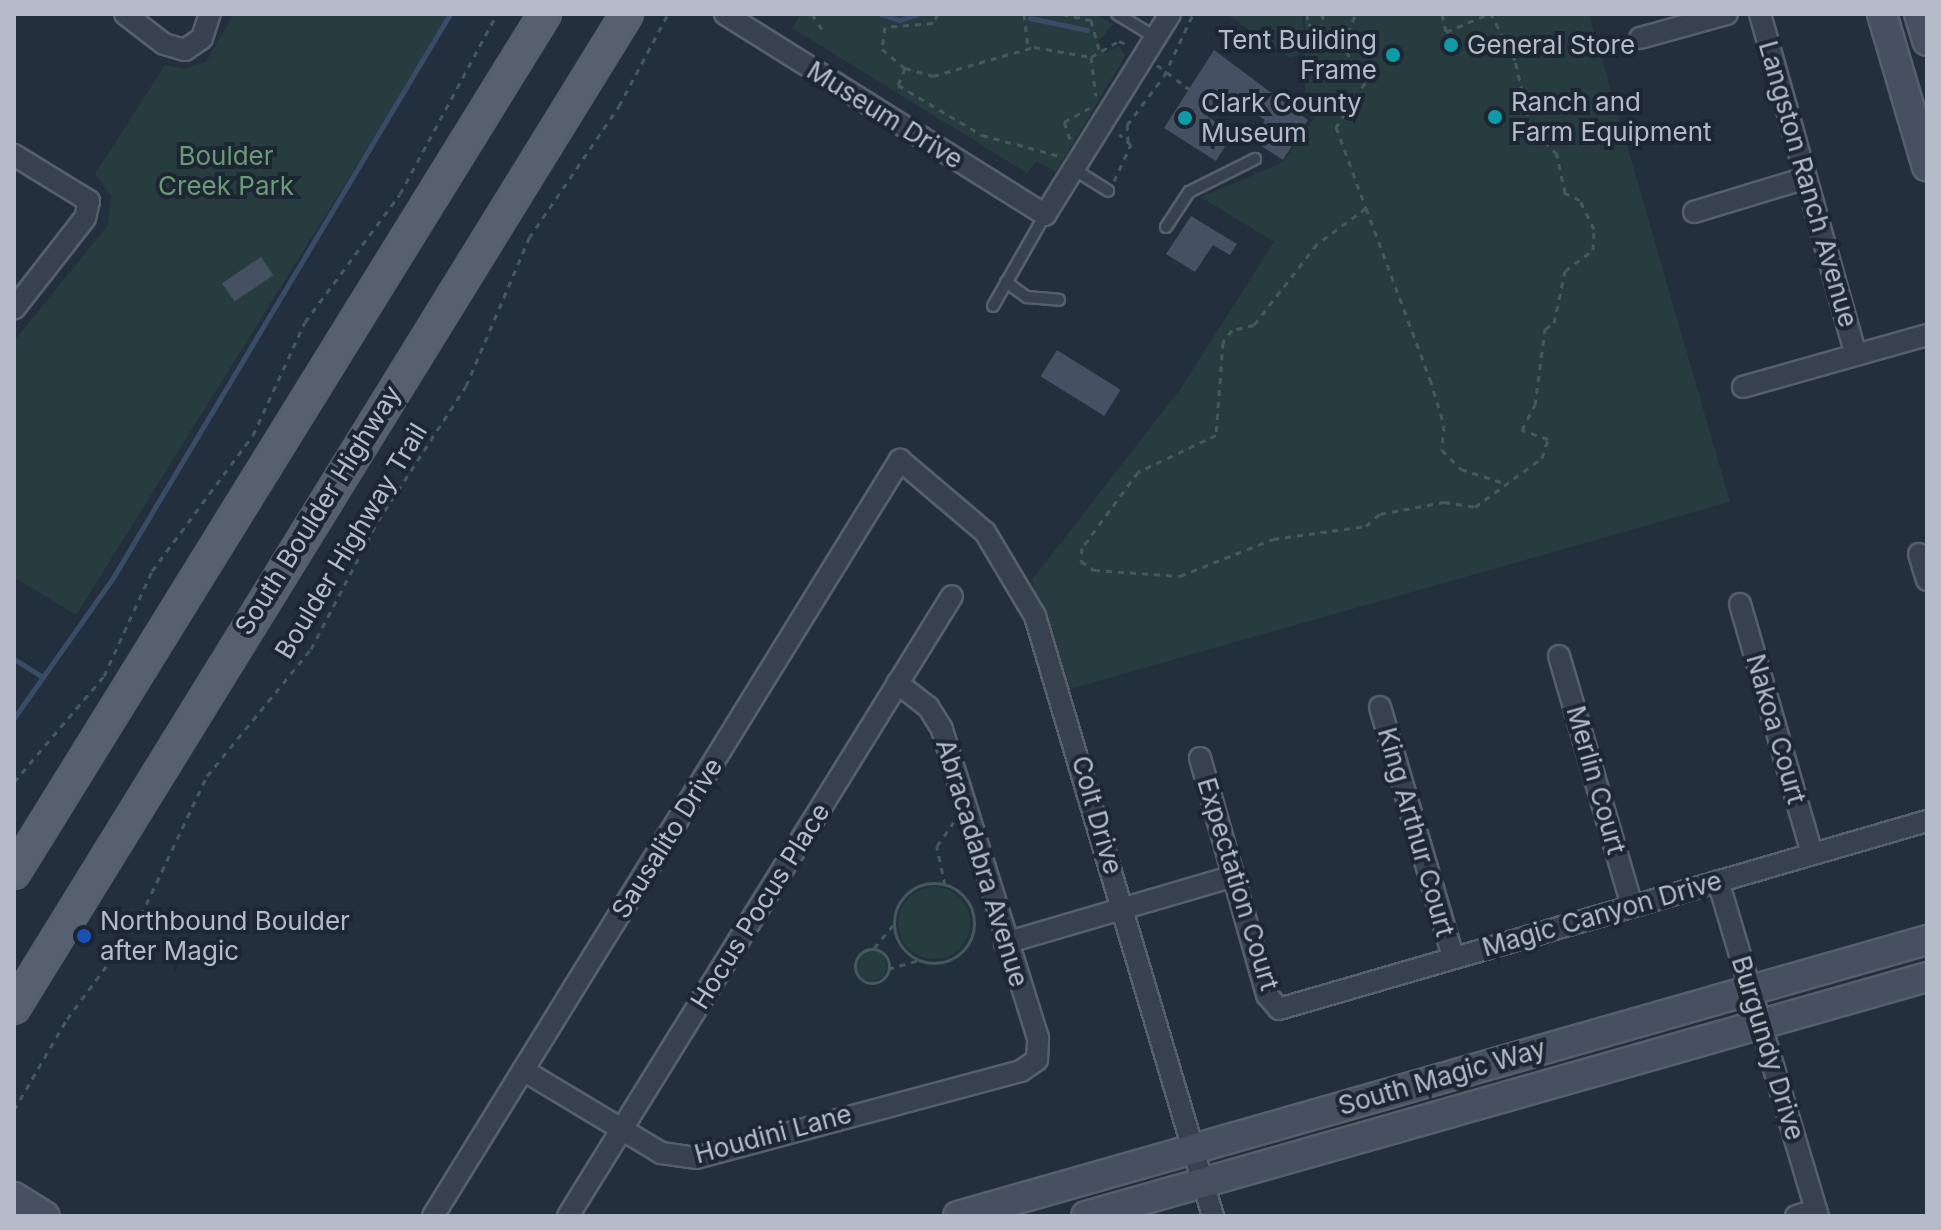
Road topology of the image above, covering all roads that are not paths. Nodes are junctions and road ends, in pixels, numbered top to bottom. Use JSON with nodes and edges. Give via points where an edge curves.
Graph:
{"nodes":[{"id":1,"x":125,"y":14,"type":"edge"},
{"id":2,"x":210,"y":14,"type":"edge"},
{"id":3,"x":545,"y":14,"type":"edge"},
{"id":4,"x":627,"y":14,"type":"edge"},
{"id":5,"x":725,"y":14,"type":"edge"},
{"id":6,"x":1117,"y":14,"type":"edge"},
{"id":7,"x":1170,"y":14,"type":"edge"},
{"id":8,"x":1727,"y":14,"type":"edge"},
{"id":9,"x":1760,"y":14,"type":"edge"},
{"id":10,"x":1882,"y":14,"type":"edge"},
{"id":11,"x":1919,"y":14,"type":"edge"},
{"id":12,"x":1155,"y":37,"type":"junction"},
{"id":13,"x":1640,"y":38,"type":"dead end"},
{"id":14,"x":1927,"y":41,"type":"edge"},
{"id":15,"x":14,"y":155,"type":"edge"},
{"id":16,"x":1255,"y":159,"type":"dead end"},
{"id":17,"x":1927,"y":167,"type":"edge"},
{"id":18,"x":1075,"y":170,"type":"junction"},
{"id":19,"x":1806,"y":178,"type":"junction"},
{"id":20,"x":1108,"y":191,"type":"road end"},
{"id":21,"x":1694,"y":212,"type":"dead end"},
{"id":22,"x":1045,"y":215,"type":"junction"},
{"id":23,"x":1166,"y":227,"type":"dead end"},
{"id":24,"x":1006,"y":282,"type":"junction"},
{"id":25,"x":1059,"y":300,"type":"dead end"},
{"id":26,"x":993,"y":306,"type":"dead end"},
{"id":27,"x":14,"y":309,"type":"edge"},
{"id":28,"x":1927,"y":335,"type":"edge"},
{"id":29,"x":1856,"y":355,"type":"junction"},
{"id":30,"x":1743,"y":387,"type":"dead end"},
{"id":31,"x":900,"y":460,"type":"joint"},
{"id":32,"x":1919,"y":554,"type":"dead end"},
{"id":33,"x":1927,"y":580,"type":"edge"},
{"id":34,"x":952,"y":596,"type":"dead end"},
{"id":35,"x":1740,"y":604,"type":"dead end"},
{"id":36,"x":1559,"y":656,"type":"dead end"},
{"id":37,"x":897,"y":683,"type":"junction"},
{"id":38,"x":1380,"y":707,"type":"dead end"},
{"id":39,"x":1200,"y":758,"type":"dead end"},
{"id":40,"x":1927,"y":821,"type":"edge"},
{"id":41,"x":1812,"y":854,"type":"junction"},
{"id":42,"x":14,"y":873,"type":"edge"},
{"id":43,"x":1234,"y":876,"type":"junction"},
{"id":44,"x":1718,"y":881,"type":"junction"},
{"id":45,"x":1632,"y":905,"type":"junction"},
{"id":46,"x":1123,"y":907,"type":"junction"},
{"id":47,"x":1927,"y":940,"type":"edge"},
{"id":48,"x":1005,"y":943,"type":"junction"},
{"id":49,"x":1453,"y":957,"type":"junction"},
{"id":50,"x":1927,"y":977,"type":"edge"},
{"id":51,"x":1750,"y":989,"type":"junction"},
{"id":52,"x":14,"y":1008,"type":"edge"},
{"id":53,"x":1279,"y":1009,"type":"joint"},
{"id":54,"x":1761,"y":1024,"type":"junction"},
{"id":55,"x":1037,"y":1060,"type":"joint"},
{"id":56,"x":523,"y":1070,"type":"junction"},
{"id":57,"x":621,"y":1130,"type":"junction"},
{"id":58,"x":1191,"y":1148,"type":"junction"},
{"id":59,"x":1203,"y":1182,"type":"junction"},
{"id":60,"x":14,"y":1197,"type":"edge"},
{"id":61,"x":1817,"y":1213,"type":"edge"},
{"id":62,"x":45,"y":1216,"type":"edge"},
{"id":63,"x":433,"y":1216,"type":"edge"},
{"id":64,"x":568,"y":1216,"type":"edge"},
{"id":65,"x":958,"y":1216,"type":"edge"},
{"id":66,"x":1086,"y":1216,"type":"edge"},
{"id":67,"x":1213,"y":1216,"type":"edge"},
{"id":68,"x":1796,"y":1216,"type":"edge"}],
"edges":[{"from":1,"to":2,"type":"street","via":[[164,44],[185,50],[202,38]]},
{"from":3,"to":42,"type":"main road"},
{"from":4,"to":52,"type":"main road","name":"South Boulder Highway"},
{"from":5,"to":22,"type":"street","name":"Museum Drive"},
{"from":6,"to":12,"type":"lane"},
{"from":7,"to":12,"type":"street"},
{"from":8,"to":13,"type":"street"},
{"from":9,"to":19,"type":"street","name":"Langston Ranch Avenue"},
{"from":10,"to":17,"type":"street"},
{"from":11,"to":14,"type":"street"},
{"from":12,"to":18,"type":"street"},
{"from":15,"to":27,"type":"street","via":[[89,201],[85,218]]},
{"from":16,"to":23,"type":"lane","via":[[1196,186]]},
{"from":18,"to":20,"type":"lane"},
{"from":18,"to":22,"type":"street"},
{"from":19,"to":21,"type":"street"},
{"from":19,"to":29,"type":"street","name":"Langston Ranch Avenue"},
{"from":22,"to":24,"type":"lane"},
{"from":24,"to":25,"type":"lane","via":[[1045,303]]},
{"from":24,"to":26,"type":"lane"},
{"from":28,"to":29,"type":"street"},
{"from":29,"to":30,"type":"street"},
{"from":31,"to":46,"type":"street","name":"Colt Drive","via":[[961,507],[1022,589],[1068,714]]},
{"from":31,"to":56,"type":"street","name":"Sausalito Drive"},
{"from":32,"to":33,"type":"street"},
{"from":34,"to":37,"type":"street","name":"Hocus Pocus Place"},
{"from":35,"to":41,"type":"street","name":"Nakoa Court"},
{"from":36,"to":45,"type":"street","name":"Merlin Court"},
{"from":37,"to":48,"type":"street","name":"Abracadabra Avenue","via":[[928,707],[942,729]]},
{"from":37,"to":57,"type":"street","name":"Hocus Pocus Place"},
{"from":38,"to":49,"type":"street","name":"King Arthur Court"},
{"from":39,"to":43,"type":"street","name":"Expectation Court"},
{"from":40,"to":41,"type":"street","name":"Magic Canyon Drive"},
{"from":41,"to":44,"type":"street","name":"Magic Canyon Drive"},
{"from":43,"to":46,"type":"street"},
{"from":43,"to":53,"type":"street","name":"Expectation Court","via":[[1267,995]]},
{"from":44,"to":45,"type":"street","name":"Magic Canyon Drive"},
{"from":44,"to":51,"type":"street","name":"Burgundy Drive"},
{"from":45,"to":49,"type":"street","name":"Magic Canyon Drive"},
{"from":46,"to":48,"type":"street"},
{"from":46,"to":58,"type":"street","name":"Colt Drive"},
{"from":47,"to":51,"type":"street","name":"South Magic Way"},
{"from":48,"to":55,"type":"street","name":"Abracadabra Avenue","via":[[1038,1038]]},
{"from":49,"to":53,"type":"street","name":"Magic Canyon Drive"},
{"from":50,"to":54,"type":"street","name":"South Magic Way"},
{"from":51,"to":54,"type":"street","name":"Burgundy Drive"},
{"from":51,"to":58,"type":"street","name":"South Magic Way"},
{"from":54,"to":59,"type":"street","name":"South Magic Way"},
{"from":54,"to":61,"type":"street","name":"Burgundy Drive"},
{"from":55,"to":57,"type":"street","name":"Houdini Lane","via":[[1021,1071],[696,1158],[661,1153]]},
{"from":56,"to":57,"type":"street","name":"Houdini Lane"},
{"from":56,"to":63,"type":"street","name":"Sausalito Drive"},
{"from":57,"to":64,"type":"street","name":"Hocus Pocus Place"},
{"from":58,"to":59,"type":"street","name":"Colt Drive"},
{"from":58,"to":65,"type":"street","name":"South Magic Way"},
{"from":59,"to":66,"type":"street","name":"South Magic Way"},
{"from":59,"to":67,"type":"street","name":"Colt Drive"},
{"from":60,"to":62,"type":"street"},
{"from":61,"to":68,"type":"street"}]}
